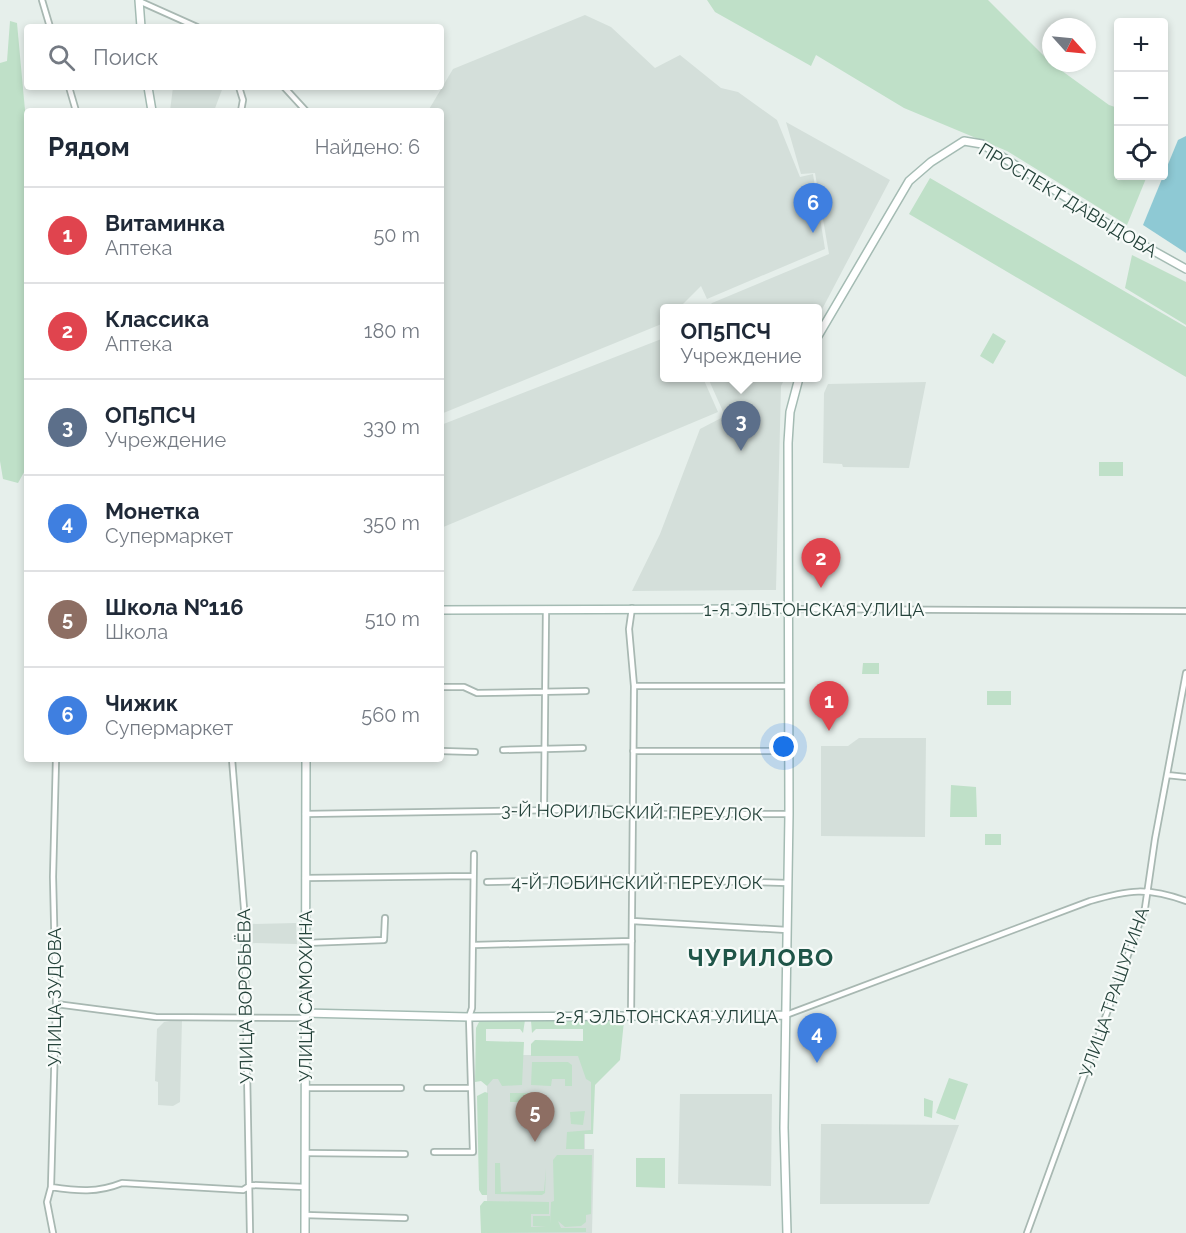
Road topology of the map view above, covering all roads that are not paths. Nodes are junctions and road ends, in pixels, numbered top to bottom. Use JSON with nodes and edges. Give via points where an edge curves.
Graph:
{"nodes":[{"id":1,"x":42,"y":0,"type":"edge"},
{"id":2,"x":139,"y":0,"type":"edge"},
{"id":3,"x":49,"y":24,"type":"edge"},
{"id":4,"x":141,"y":24,"type":"edge"},
{"id":5,"x":191,"y":24,"type":"edge"},
{"id":6,"x":70,"y":90,"type":"edge"},
{"id":7,"x":148,"y":90,"type":"edge"},
{"id":8,"x":240,"y":90,"type":"edge"},
{"id":9,"x":287,"y":90,"type":"edge"},
{"id":10,"x":75,"y":108,"type":"edge"},
{"id":11,"x":152,"y":108,"type":"edge"},
{"id":12,"x":242,"y":108,"type":"edge"},
{"id":13,"x":303,"y":108,"type":"edge"},
{"id":14,"x":1186,"y":269,"type":"edge"},
{"id":15,"x":822,"y":329,"type":"edge"},
{"id":16,"x":798,"y":382,"type":"edge"},
{"id":17,"x":632,"y":608,"type":"junction"},
{"id":18,"x":546,"y":609,"type":"junction"},
{"id":19,"x":790,"y":609,"type":"junction"},
{"id":20,"x":444,"y":610,"type":"edge"},
{"id":21,"x":1186,"y":611,"type":"edge"},
{"id":22,"x":1186,"y":673,"type":"edge"},
{"id":23,"x":634,"y":686,"type":"junction"},
{"id":24,"x":444,"y":687,"type":"edge"},
{"id":25,"x":789,"y":687,"type":"junction"},
{"id":26,"x":585,"y":691,"type":"dead end"},
{"id":27,"x":544,"y":693,"type":"junction"},
{"id":28,"x":583,"y":748,"type":"dead end"},
{"id":29,"x":543,"y":749,"type":"junction"},
{"id":30,"x":503,"y":750,"type":"dead end"},
{"id":31,"x":444,"y":751,"type":"edge"},
{"id":32,"x":789,"y":751,"type":"junction"},
{"id":33,"x":475,"y":752,"type":"dead end"},
{"id":34,"x":633,"y":752,"type":"junction"},
{"id":35,"x":56,"y":762,"type":"edge"},
{"id":36,"x":232,"y":762,"type":"edge"},
{"id":37,"x":306,"y":762,"type":"edge"},
{"id":38,"x":1167,"y":775,"type":"junction"},
{"id":39,"x":1186,"y":777,"type":"edge"},
{"id":40,"x":544,"y":809,"type":"junction"},
{"id":41,"x":305,"y":814,"type":"junction"},
{"id":42,"x":633,"y":814,"type":"junction"},
{"id":43,"x":789,"y":814,"type":"junction"},
{"id":44,"x":474,"y":854,"type":"dead end"},
{"id":45,"x":473,"y":876,"type":"junction"},
{"id":46,"x":305,"y":878,"type":"junction"},
{"id":47,"x":632,"y":879,"type":"junction"},
{"id":48,"x":487,"y":882,"type":"dead end"},
{"id":49,"x":788,"y":883,"type":"junction"},
{"id":50,"x":1148,"y":890,"type":"junction"},
{"id":51,"x":1186,"y":901,"type":"edge"},
{"id":52,"x":385,"y":918,"type":"dead end"},
{"id":53,"x":632,"y":921,"type":"junction"},
{"id":54,"x":788,"y":930,"type":"junction"},
{"id":55,"x":632,"y":941,"type":"junction"},
{"id":56,"x":304,"y":943,"type":"junction"},
{"id":57,"x":474,"y":945,"type":"junction"},
{"id":58,"x":56,"y":1004,"type":"junction"},
{"id":59,"x":786,"y":1015,"type":"junction"},
{"id":60,"x":304,"y":1016,"type":"junction"},
{"id":61,"x":631,"y":1016,"type":"junction"},
{"id":62,"x":469,"y":1017,"type":"junction"},
{"id":63,"x":244,"y":1018,"type":"junction"},
{"id":64,"x":305,"y":1088,"type":"junction"},
{"id":65,"x":402,"y":1088,"type":"dead end"},
{"id":66,"x":427,"y":1088,"type":"dead end"},
{"id":67,"x":471,"y":1088,"type":"junction"},
{"id":68,"x":434,"y":1152,"type":"dead end"},
{"id":69,"x":305,"y":1153,"type":"junction"},
{"id":70,"x":405,"y":1154,"type":"dead end"},
{"id":71,"x":251,"y":1185,"type":"junction"},
{"id":72,"x":51,"y":1186,"type":"junction"},
{"id":73,"x":305,"y":1186,"type":"junction"},
{"id":74,"x":305,"y":1215,"type":"junction"},
{"id":75,"x":405,"y":1218,"type":"dead end"},
{"id":76,"x":53,"y":1233,"type":"edge"},
{"id":77,"x":250,"y":1233,"type":"edge"},
{"id":78,"x":305,"y":1233,"type":"edge"},
{"id":79,"x":787,"y":1233,"type":"edge"},
{"id":80,"x":1027,"y":1233,"type":"edge"}],
"edges":[{"from":1,"to":3,"type":"street"},
{"from":2,"to":4,"type":"street"},
{"from":2,"to":5,"type":"street"},
{"from":6,"to":10,"type":"street"},
{"from":7,"to":11,"type":"street"},
{"from":8,"to":12,"type":"street"},
{"from":9,"to":13,"type":"street"},
{"from":14,"to":15,"type":"street","name":"ПРОСПЕКТ ДАВЫДОВА","via":[[982,144],[963,141],[909,181]]},
{"from":16,"to":19,"type":"street","via":[[790,412],[788,443]]},
{"from":17,"to":18,"type":"street","name":"1-Я ЭЛЬТОНСКАЯ УЛИЦА"},
{"from":17,"to":19,"type":"street","name":"1-Я ЭЛЬТОНСКАЯ УЛИЦА"},
{"from":17,"to":23,"type":"street","via":[[629,629]]},
{"from":18,"to":20,"type":"street","name":"1-Я ЭЛЬТОНСКАЯ УЛИЦА"},
{"from":18,"to":27,"type":"street"},
{"from":19,"to":21,"type":"street","name":"1-Я ЭЛЬТОНСКАЯ УЛИЦА"},
{"from":19,"to":25,"type":"street"},
{"from":22,"to":38,"type":"street","name":"УЛИЦА ТРАШУТИНА"},
{"from":23,"to":25,"type":"street"},
{"from":23,"to":34,"type":"street"},
{"from":24,"to":27,"type":"street","via":[[464,687],[477,693]]},
{"from":25,"to":32,"type":"street"},
{"from":26,"to":27,"type":"street"},
{"from":27,"to":29,"type":"street"},
{"from":28,"to":29,"type":"street"},
{"from":29,"to":30,"type":"street"},
{"from":29,"to":40,"type":"street"},
{"from":31,"to":33,"type":"street"},
{"from":32,"to":34,"type":"street"},
{"from":32,"to":43,"type":"street"},
{"from":34,"to":42,"type":"street"},
{"from":35,"to":58,"type":"street","name":"УЛИЦА ЗУДОВА","via":[[52,877]]},
{"from":36,"to":63,"type":"street","name":"УЛИЦА ВОРОБЬЁВА","via":[[244,908]]},
{"from":37,"to":41,"type":"street","name":"УЛИЦА САМОХИНА"},
{"from":38,"to":39,"type":"street"},
{"from":38,"to":50,"type":"street","name":"УЛИЦА ТРАШУТИНА"},
{"from":40,"to":41,"type":"street","name":"3-Й НОРИЛЬСКИЙ ПЕРЕУЛОК"},
{"from":40,"to":42,"type":"street","name":"3-Й НОРИЛЬСКИЙ ПЕРЕУЛОК","via":[[625,809]]},
{"from":41,"to":46,"type":"street","name":"УЛИЦА САМОХИНА"},
{"from":42,"to":43,"type":"street","name":"3-Й НОРИЛЬСКИЙ ПЕРЕУЛОК"},
{"from":42,"to":47,"type":"street"},
{"from":43,"to":49,"type":"street"},
{"from":44,"to":45,"type":"street"},
{"from":45,"to":46,"type":"street"},
{"from":45,"to":57,"type":"street"},
{"from":46,"to":56,"type":"street","name":"УЛИЦА САМОХИНА"},
{"from":47,"to":48,"type":"street","name":"4-Й ЛОБИНСКИЙ ПЕРЕУЛОК"},
{"from":47,"to":49,"type":"street","name":"4-Й ЛОБИНСКИЙ ПЕРЕУЛОК"},
{"from":47,"to":53,"type":"street"},
{"from":49,"to":54,"type":"street"},
{"from":50,"to":51,"type":"street","name":"2-Я ЭЛЬТОНСКАЯ УЛИЦА"},
{"from":50,"to":59,"type":"street","name":"2-Я ЭЛЬТОНСКАЯ УЛИЦА","via":[[1128,890],[1090,901]]},
{"from":50,"to":80,"type":"street","name":"УЛИЦА ТРАШУТИНА","via":[[1145,908]]},
{"from":52,"to":56,"type":"street","via":[[384,940]]},
{"from":53,"to":54,"type":"street"},
{"from":53,"to":55,"type":"street"},
{"from":54,"to":59,"type":"street"},
{"from":55,"to":57,"type":"street"},
{"from":55,"to":61,"type":"street"},
{"from":56,"to":60,"type":"street","name":"УЛИЦА САМОХИНА"},
{"from":57,"to":62,"type":"street"},
{"from":58,"to":63,"type":"street","via":[[156,1017]]},
{"from":58,"to":72,"type":"street","name":"УЛИЦА ЗУДОВА"},
{"from":59,"to":61,"type":"street","name":"2-Я ЭЛЬТОНСКАЯ УЛИЦА"},
{"from":59,"to":79,"type":"street"},
{"from":60,"to":62,"type":"street","name":"2-Я ЭЛЬТОНСКАЯ УЛИЦА"},
{"from":60,"to":63,"type":"street"},
{"from":60,"to":64,"type":"street","name":"УЛИЦА САМОХИНА"},
{"from":61,"to":62,"type":"street","name":"2-Я ЭЛЬТОНСКАЯ УЛИЦА"},
{"from":62,"to":67,"type":"street"},
{"from":63,"to":71,"type":"street","name":"УЛИЦА ВОРОБЬЁВА"},
{"from":64,"to":65,"type":"street"},
{"from":64,"to":69,"type":"street","name":"УЛИЦА САМОХИНА"},
{"from":66,"to":67,"type":"street"},
{"from":67,"to":68,"type":"street","via":[[473,1152]]},
{"from":69,"to":70,"type":"street"},
{"from":69,"to":73,"type":"street","name":"УЛИЦА САМОХИНА"},
{"from":71,"to":72,"type":"street","via":[[243,1191],[122,1183],[83,1192]]},
{"from":71,"to":73,"type":"street"},
{"from":71,"to":77,"type":"street","name":"УЛИЦА ВОРОБЬЁВА"},
{"from":72,"to":76,"type":"street","name":"УЛИЦА ЗУДОВА","via":[[47,1202]]},
{"from":73,"to":74,"type":"street","name":"УЛИЦА САМОХИНА"},
{"from":74,"to":75,"type":"street"},
{"from":74,"to":78,"type":"street","name":"УЛИЦА САМОХИНА"}]}
